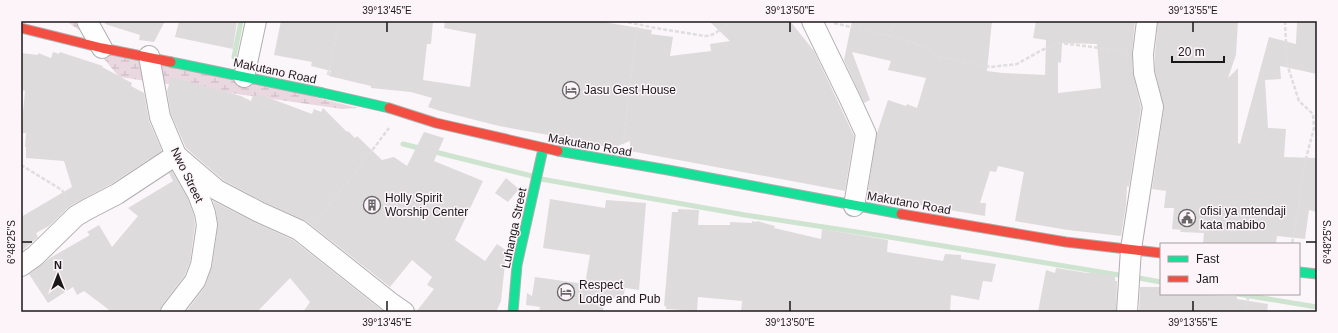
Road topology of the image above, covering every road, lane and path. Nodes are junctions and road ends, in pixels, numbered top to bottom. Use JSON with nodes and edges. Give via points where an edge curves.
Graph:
{"nodes":[{"id":1,"x":87,"y":21,"type":"edge"},
{"id":2,"x":256,"y":21,"type":"edge"},
{"id":3,"x":339,"y":21,"type":"edge"},
{"id":4,"x":622,"y":21,"type":"edge"},
{"id":5,"x":731,"y":21,"type":"edge"},
{"id":6,"x":812,"y":21,"type":"edge"},
{"id":7,"x":896,"y":21,"type":"edge"},
{"id":8,"x":1147,"y":21,"type":"edge"},
{"id":9,"x":1285,"y":21,"type":"edge"},
{"id":10,"x":632,"y":22,"type":"edge"},
{"id":11,"x":831,"y":23,"type":"dead end"},
{"id":12,"x":636,"y":24,"type":"junction"},
{"id":13,"x":21,"y":28,"type":"edge"},
{"id":14,"x":889,"y":36,"type":"junction"},
{"id":15,"x":102,"y":48,"type":"junction"},
{"id":16,"x":1143,"y":54,"type":"junction"},
{"id":17,"x":149,"y":56,"type":"junction"},
{"id":18,"x":244,"y":77,"type":"junction"},
{"id":19,"x":323,"y":93,"type":"junction"},
{"id":20,"x":401,"y":112,"type":"junction"},
{"id":21,"x":1317,"y":125,"type":"edge"},
{"id":22,"x":1314,"y":128,"type":"junction"},
{"id":23,"x":543,"y":149,"type":"junction"},
{"id":24,"x":176,"y":155,"type":"junction"},
{"id":25,"x":621,"y":162,"type":"junction"},
{"id":26,"x":21,"y":165,"type":"edge"},
{"id":27,"x":854,"y":206,"type":"junction"},
{"id":28,"x":76,"y":216,"type":"junction"},
{"id":29,"x":299,"y":230,"type":"junction"},
{"id":30,"x":1292,"y":243,"type":"edge"},
{"id":31,"x":1131,"y":249,"type":"junction"},
{"id":32,"x":1160,"y":253,"type":"edge"},
{"id":33,"x":21,"y":266,"type":"edge"},
{"id":34,"x":1300,"y":272,"type":"edge"},
{"id":35,"x":1317,"y":274,"type":"edge"},
{"id":36,"x":1249,"y":295,"type":"edge"},
{"id":37,"x":171,"y":312,"type":"edge"},
{"id":38,"x":404,"y":312,"type":"edge"},
{"id":39,"x":513,"y":312,"type":"edge"},
{"id":40,"x":1127,"y":312,"type":"edge"},
{"id":41,"x":1245,"y":312,"type":"edge"}],
"edges":[{"from":1,"to":15,"type":"street"},
{"from":2,"to":18,"type":"street"},
{"from":3,"to":19,"type":"path"},
{"from":4,"to":10,"type":"path"},
{"from":5,"to":12,"type":"path","via":[[710,36]]},
{"from":6,"to":27,"type":"street","via":[[866,134]]},
{"from":7,"to":14,"type":"path"},
{"from":8,"to":16,"type":"street"},
{"from":9,"to":22,"type":"path","via":[[1287,64],[1299,101],[1313,114]]},
{"from":10,"to":12,"type":"path"},
{"from":11,"to":14,"type":"path"},
{"from":12,"to":25,"type":"path"},
{"from":13,"to":15,"type":"street","name":"Makutano Road"},
{"from":14,"to":16,"type":"path","via":[[922,46],[940,57],[991,67],[1017,64],[1060,43]]},
{"from":15,"to":17,"type":"street","name":"Makutano Road"},
{"from":16,"to":31,"type":"street","via":[[1144,73],[1153,107]]},
{"from":17,"to":18,"type":"street","name":"Makutano Road"},
{"from":17,"to":24,"type":"street","name":"Nwo Street","via":[[160,117]]},
{"from":18,"to":19,"type":"street","name":"Makutano Road"},
{"from":19,"to":20,"type":"street","name":"Makutano Road"},
{"from":20,"to":23,"type":"street","name":"Makutano Road"},
{"from":20,"to":29,"type":"path","via":[[308,230]]},
{"from":21,"to":22,"type":"path"},
{"from":22,"to":30,"type":"path","via":[[1303,170]]},
{"from":23,"to":25,"type":"street","name":"Makutano Road"},
{"from":23,"to":39,"type":"street","name":"Luhanga Street","via":[[517,265]]},
{"from":24,"to":28,"type":"street","via":[[117,194]]},
{"from":24,"to":29,"type":"street","via":[[217,190]]},
{"from":24,"to":37,"type":"street","name":"Nwo Street","via":[[198,194],[207,225],[201,265],[195,281]]},
{"from":25,"to":27,"type":"street","name":"Makutano Road"},
{"from":26,"to":28,"type":"path","via":[[62,190]]},
{"from":27,"to":31,"type":"street","name":"Makutano Road","via":[[1066,242]]},
{"from":28,"to":33,"type":"street","via":[[35,256]]},
{"from":29,"to":38,"type":"street"},
{"from":31,"to":32,"type":"street","name":"Makutano Road"},
{"from":31,"to":40,"type":"street"},
{"from":34,"to":35,"type":"street"},
{"from":36,"to":41,"type":"path"}]}
